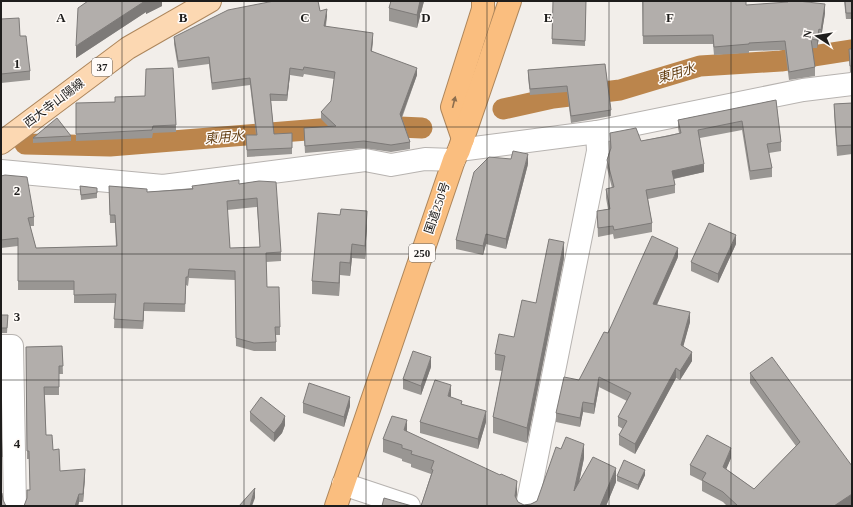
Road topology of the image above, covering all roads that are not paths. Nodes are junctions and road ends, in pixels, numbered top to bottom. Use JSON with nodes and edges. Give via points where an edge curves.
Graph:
{"nodes":[{"id":1,"x":210,"y":1,"type":"edge"},
{"id":2,"x":483,"y":1,"type":"edge"},
{"id":3,"x":510,"y":1,"type":"edge"},
{"id":4,"x":852,"y":84,"type":"edge"},
{"id":5,"x":597,"y":132,"type":"junction"},
{"id":6,"x":1,"y":143,"type":"edge"},
{"id":7,"x":458,"y":150,"type":"junction"},
{"id":8,"x":1,"y":171,"type":"edge"},
{"id":9,"x":1,"y":346,"type":"edge"},
{"id":10,"x":343,"y":484,"type":"junction"},
{"id":11,"x":15,"y":506,"type":"edge"},
{"id":12,"x":336,"y":506,"type":"edge"},
{"id":13,"x":409,"y":506,"type":"edge"},
{"id":14,"x":527,"y":506,"type":"edge"}],
"edges":[{"from":1,"to":6,"type":"main road","name":"西大寺山陽線","number":"37","via":[[128,48]]},
{"from":7,"to":2,"type":"highway","one_way":true,"via":[[452,107],[483,9]]},
{"from":3,"to":7,"type":"highway","name":"国道250号","number":"250"},
{"from":4,"to":5,"type":"street","via":[[803,90]]},
{"from":5,"to":7,"type":"street"},
{"from":5,"to":14,"type":"street","via":[[598,151]]},
{"from":7,"to":8,"type":"street","via":[[391,165],[365,160],[163,186]]},
{"from":7,"to":10,"type":"highway","name":"国道250号","number":"250"},
{"from":9,"to":11,"type":"street","via":[[12,346]]},
{"from":10,"to":12,"type":"highway","name":"国道250号","number":"250"},
{"from":10,"to":13,"type":"street"}]}
